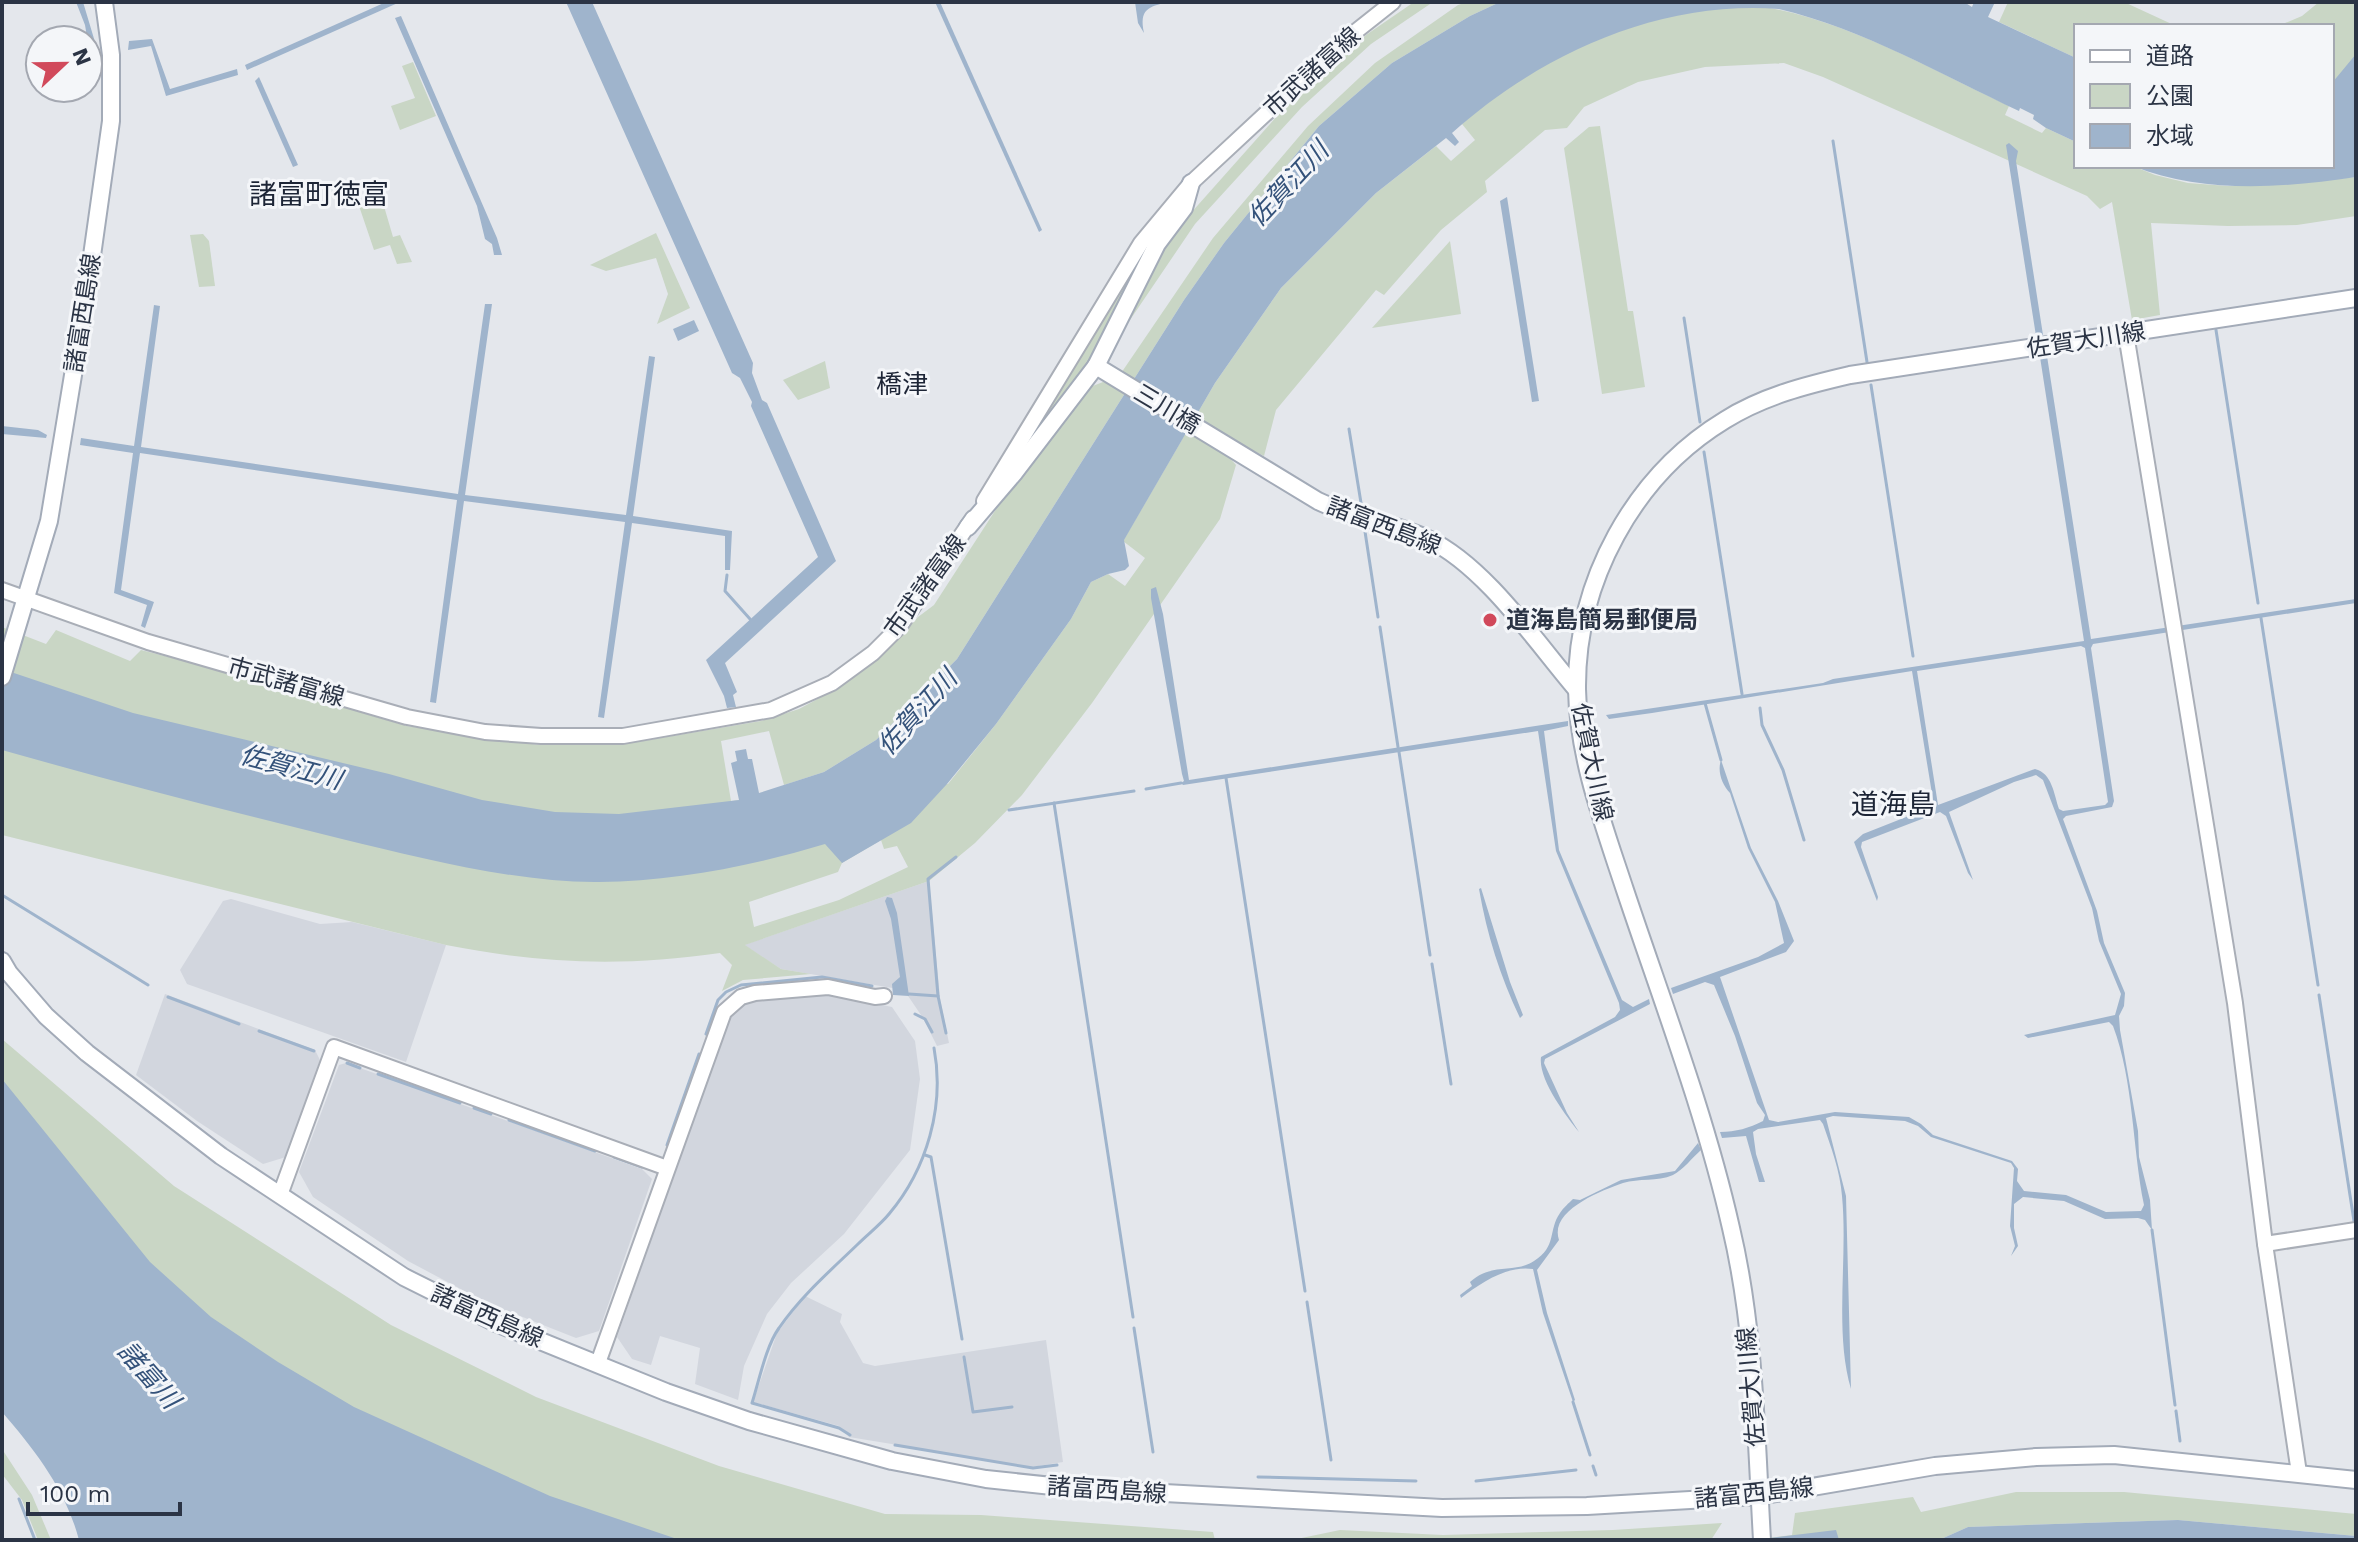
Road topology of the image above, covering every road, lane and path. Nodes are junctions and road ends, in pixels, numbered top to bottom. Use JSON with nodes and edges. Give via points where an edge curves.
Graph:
{"nodes":[{"id":1,"x":104,"y":2,"type":"edge"},
{"id":2,"x":1393,"y":2,"type":"edge"},
{"id":3,"x":1191,"y":183,"type":"junction"},
{"id":4,"x":2356,"y":298,"type":"edge"},
{"id":5,"x":2126,"y":334,"type":"junction"},
{"id":6,"x":1096,"y":366,"type":"junction"},
{"id":7,"x":1239,"y":452,"type":"joint"},
{"id":8,"x":968,"y":527,"type":"junction"},
{"id":9,"x":2,"y":590,"type":"edge"},
{"id":10,"x":27,"y":599,"type":"junction"},
{"id":11,"x":2,"y":677,"type":"edge"},
{"id":12,"x":1577,"y":690,"type":"junction"},
{"id":13,"x":2,"y":961,"type":"edge"},
{"id":14,"x":884,"y":996,"type":"dead end"},
{"id":15,"x":667,"y":1168,"type":"junction"},
{"id":16,"x":280,"y":1195,"type":"junction"},
{"id":17,"x":2356,"y":1230,"type":"edge"},
{"id":18,"x":2265,"y":1244,"type":"junction"},
{"id":19,"x":598,"y":1363,"type":"junction"},
{"id":20,"x":2299,"y":1473,"type":"junction"},
{"id":21,"x":2356,"y":1480,"type":"edge"},
{"id":22,"x":1760,"y":1505,"type":"junction"},
{"id":23,"x":1762,"y":1540,"type":"edge"}],
"edges":[{"from":1,"to":10,"type":"main road","name":"諸富西島線","via":[[111,55],[107,159],[58,478]]},
{"from":2,"to":3,"type":"street","name":"市武諸富線"},
{"from":3,"to":6,"type":"main road","via":[[1184,208],[1157,244]]},
{"from":3,"to":8,"type":"street","name":"市武諸富線","via":[[1141,243]]},
{"from":4,"to":5,"type":"main road","name":"佐賀大川線"},
{"from":5,"to":12,"type":"main road","name":"佐賀大川線","via":[[1850,375],[1781,393],[1725,419],[1652,481],[1626,516],[1591,590]]},
{"from":5,"to":18,"type":"street","via":[[2235,1003]]},
{"from":6,"to":7,"type":"main road","name":"三川橋"},
{"from":6,"to":8,"type":"main road"},
{"from":7,"to":12,"type":"main road","name":"諸富西島線","via":[[1328,506],[1388,523],[1456,555]]},
{"from":8,"to":10,"type":"street","name":"市武諸富線","via":[[900,626],[832,683],[771,710],[623,736],[485,732],[407,717],[148,642]]},
{"from":9,"to":10,"type":"street","name":"市武諸富線"},
{"from":10,"to":11,"type":"main road","name":"諸富西島線"},
{"from":12,"to":22,"type":"main road","name":"佐賀大川線","via":[[1597,804],[1732,1228],[1751,1363]]},
{"from":13,"to":16,"type":"main road","name":"諸富西島線","via":[[46,1016],[87,1053]]},
{"from":14,"to":15,"type":"street","via":[[828,987],[755,993],[731,1003]]},
{"from":15,"to":16,"type":"street","via":[[334,1047]]},
{"from":15,"to":19,"type":"street"},
{"from":16,"to":19,"type":"main road","name":"諸富西島線","via":[[404,1277],[496,1323]]},
{"from":17,"to":18,"type":"street"},
{"from":18,"to":20,"type":"street"},
{"from":19,"to":22,"type":"main road","name":"諸富西島線","via":[[749,1421],[892,1461],[986,1479],[1442,1508]]},
{"from":20,"to":21,"type":"main road","name":"諸富西島線"},
{"from":20,"to":22,"type":"main road","name":"諸富西島線","via":[[2114,1455],[2036,1457],[1935,1466]]},
{"from":22,"to":23,"type":"main road","name":"佐賀大川線"}]}
